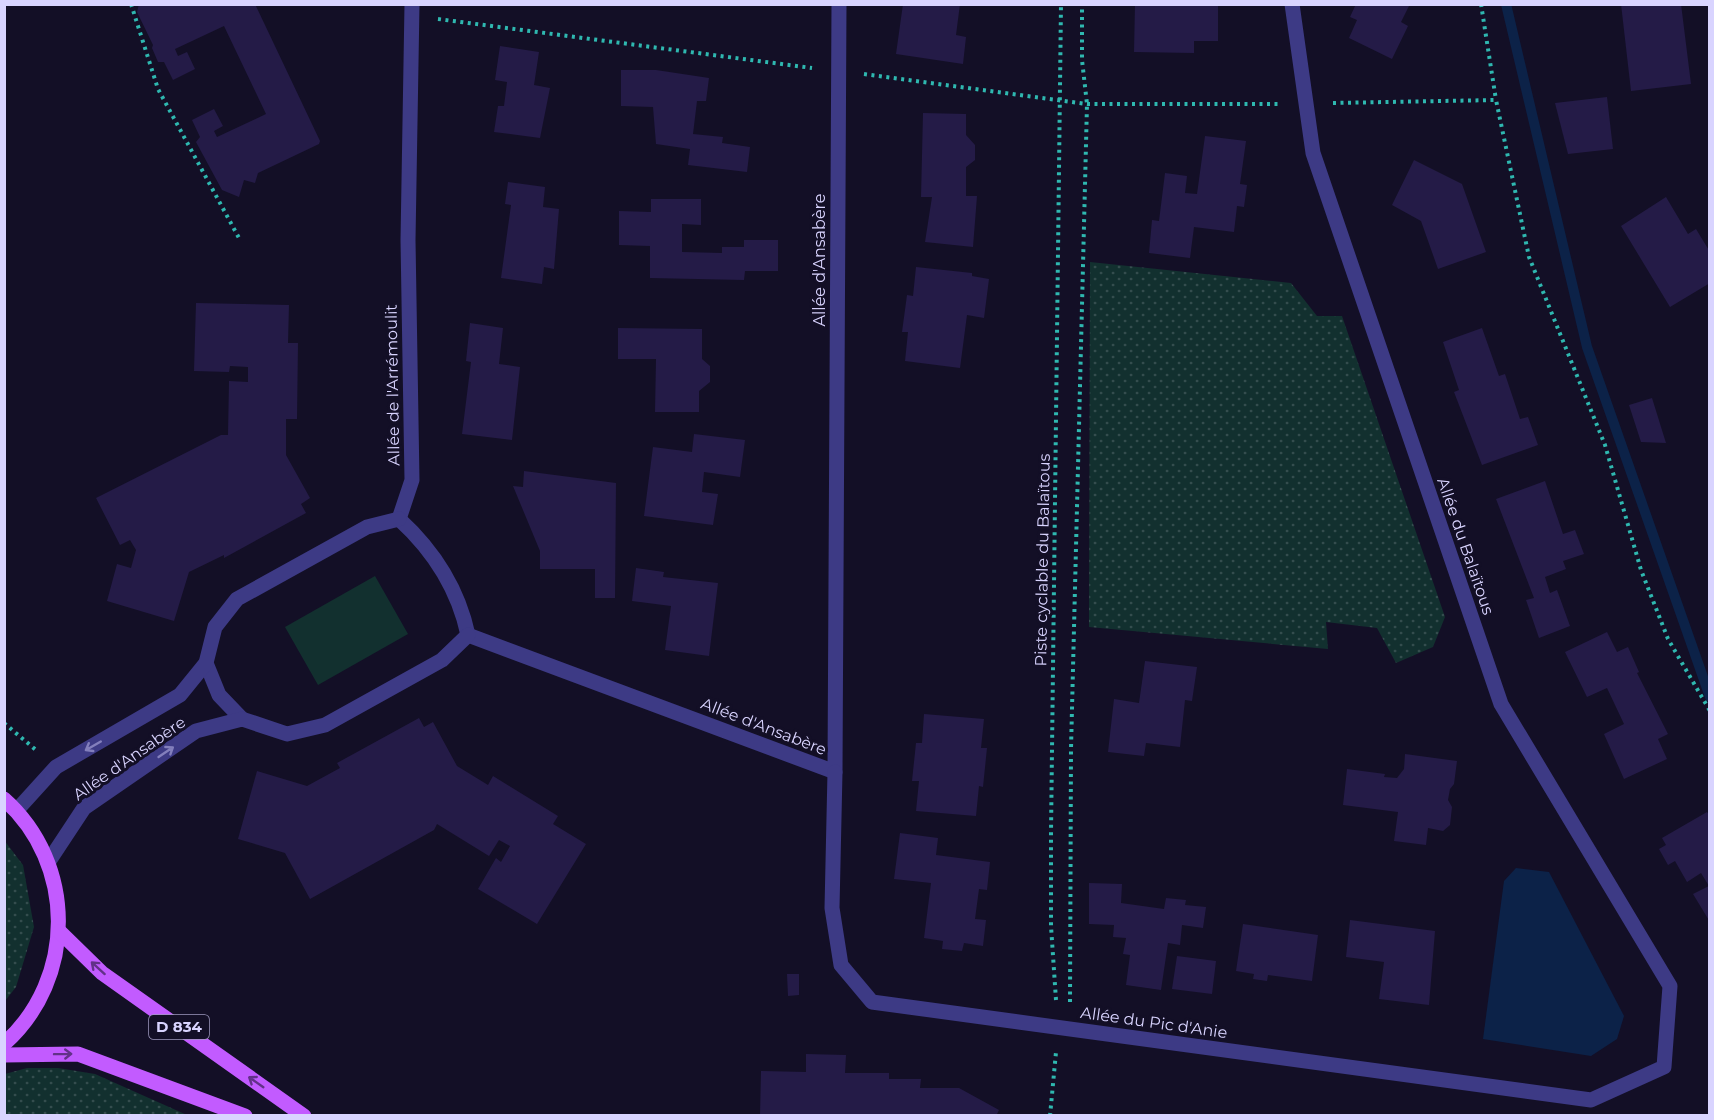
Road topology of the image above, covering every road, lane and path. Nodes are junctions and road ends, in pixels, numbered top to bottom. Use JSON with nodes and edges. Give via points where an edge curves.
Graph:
{"nodes":[{"id":1,"x":131,"y":4,"type":"edge"},
{"id":2,"x":412,"y":4,"type":"edge"},
{"id":3,"x":839,"y":4,"type":"edge"},
{"id":4,"x":1061,"y":4,"type":"edge"},
{"id":5,"x":1082,"y":4,"type":"edge"},
{"id":6,"x":1292,"y":4,"type":"edge"},
{"id":7,"x":1481,"y":4,"type":"edge"},
{"id":8,"x":1496,"y":100,"type":"junction"},
{"id":9,"x":1306,"y":104,"type":"junction"},
{"id":10,"x":239,"y":238,"type":"dead end"},
{"id":11,"x":399,"y":519,"type":"junction"},
{"id":12,"x":468,"y":635,"type":"junction"},
{"id":13,"x":206,"y":663,"type":"junction"},
{"id":14,"x":1710,"y":711,"type":"edge"},
{"id":15,"x":242,"y":719,"type":"junction"},
{"id":16,"x":4,"y":723,"type":"edge"},
{"id":17,"x":56,"y":767,"type":"junction"},
{"id":18,"x":835,"y":772,"type":"junction"},
{"id":19,"x":4,"y":799,"type":"edge"},
{"id":20,"x":17,"y":810,"type":"junction"},
{"id":21,"x":49,"y":861,"type":"junction"},
{"id":22,"x":60,"y":932,"type":"junction"},
{"id":23,"x":1063,"y":1028,"type":"junction"},
{"id":24,"x":4,"y":1044,"type":"edge"},
{"id":25,"x":4,"y":1055,"type":"edge"},
{"id":26,"x":1664,"y":1067,"type":"joint"},
{"id":27,"x":211,"y":1102,"type":"junction"},
{"id":28,"x":226,"y":1116,"type":"edge"},
{"id":29,"x":245,"y":1116,"type":"edge"},
{"id":30,"x":304,"y":1116,"type":"edge"},
{"id":31,"x":1050,"y":1116,"type":"edge"}],
"edges":[{"from":1,"to":10,"type":"path","via":[[158,89]]},
{"from":2,"to":11,"type":"street","name":"Allée de l'Arrémoulit","via":[[408,240],[412,480]]},
{"from":3,"to":18,"type":"street","name":"Allée d'Ansabère"},
{"from":4,"to":23,"type":"path","name":"Piste cyclable du Balaïtous","via":[[1051,833]]},
{"from":5,"to":23,"type":"path","via":[[1087,104]]},
{"from":6,"to":9,"type":"street","name":"Allée du Balaïtous"},
{"from":7,"to":8,"type":"path"},
{"from":8,"to":9,"type":"path"},
{"from":8,"to":14,"type":"path","via":[[1529,257],[1605,446],[1641,570],[1664,629]]},
{"from":9,"to":26,"type":"street","name":"Allée du Balaïtous","via":[[1313,153],[1501,704],[1670,986]]},
{"from":11,"to":12,"type":"street","via":[[424,542],[461,604]]},
{"from":11,"to":13,"type":"street","via":[[366,527],[237,598],[215,627]]},
{"from":12,"to":15,"type":"street","via":[[442,660],[325,725],[287,734]]},
{"from":12,"to":18,"type":"street","name":"Allée d'Ansabère"},
{"from":13,"to":15,"type":"street","via":[[219,695]]},
{"from":13,"to":17,"type":"street","one_way":true,"via":[[180,695]]},
{"from":21,"to":15,"type":"street","name":"Allée d'Ansabère","one_way":true,"via":[[84,808],[196,731]]},
{"from":16,"to":17,"type":"path"},
{"from":17,"to":20,"type":"street"},
{"from":18,"to":23,"type":"street","name":"Allée du Pic d'Anie","via":[[832,908],[842,965],[873,1002]]},
{"from":19,"to":20,"type":"main road"},
{"from":20,"to":21,"type":"main road"},
{"from":21,"to":22,"type":"main road","via":[[58,896]]},
{"from":22,"to":24,"type":"main road","via":[[53,968],[39,1002],[19,1031]]},
{"from":30,"to":22,"type":"main road","number":"D 834","one_way":true,"via":[[102,973]]},
{"from":23,"to":26,"type":"street","name":"Allée du Pic d'Anie","via":[[1591,1100]]},
{"from":23,"to":31,"type":"path","name":"Piste cyclable du Balaïtous"},
{"from":25,"to":27,"type":"main road","one_way":true,"via":[[78,1054]]},
{"from":27,"to":28,"type":"street"},
{"from":27,"to":29,"type":"main road"}]}
